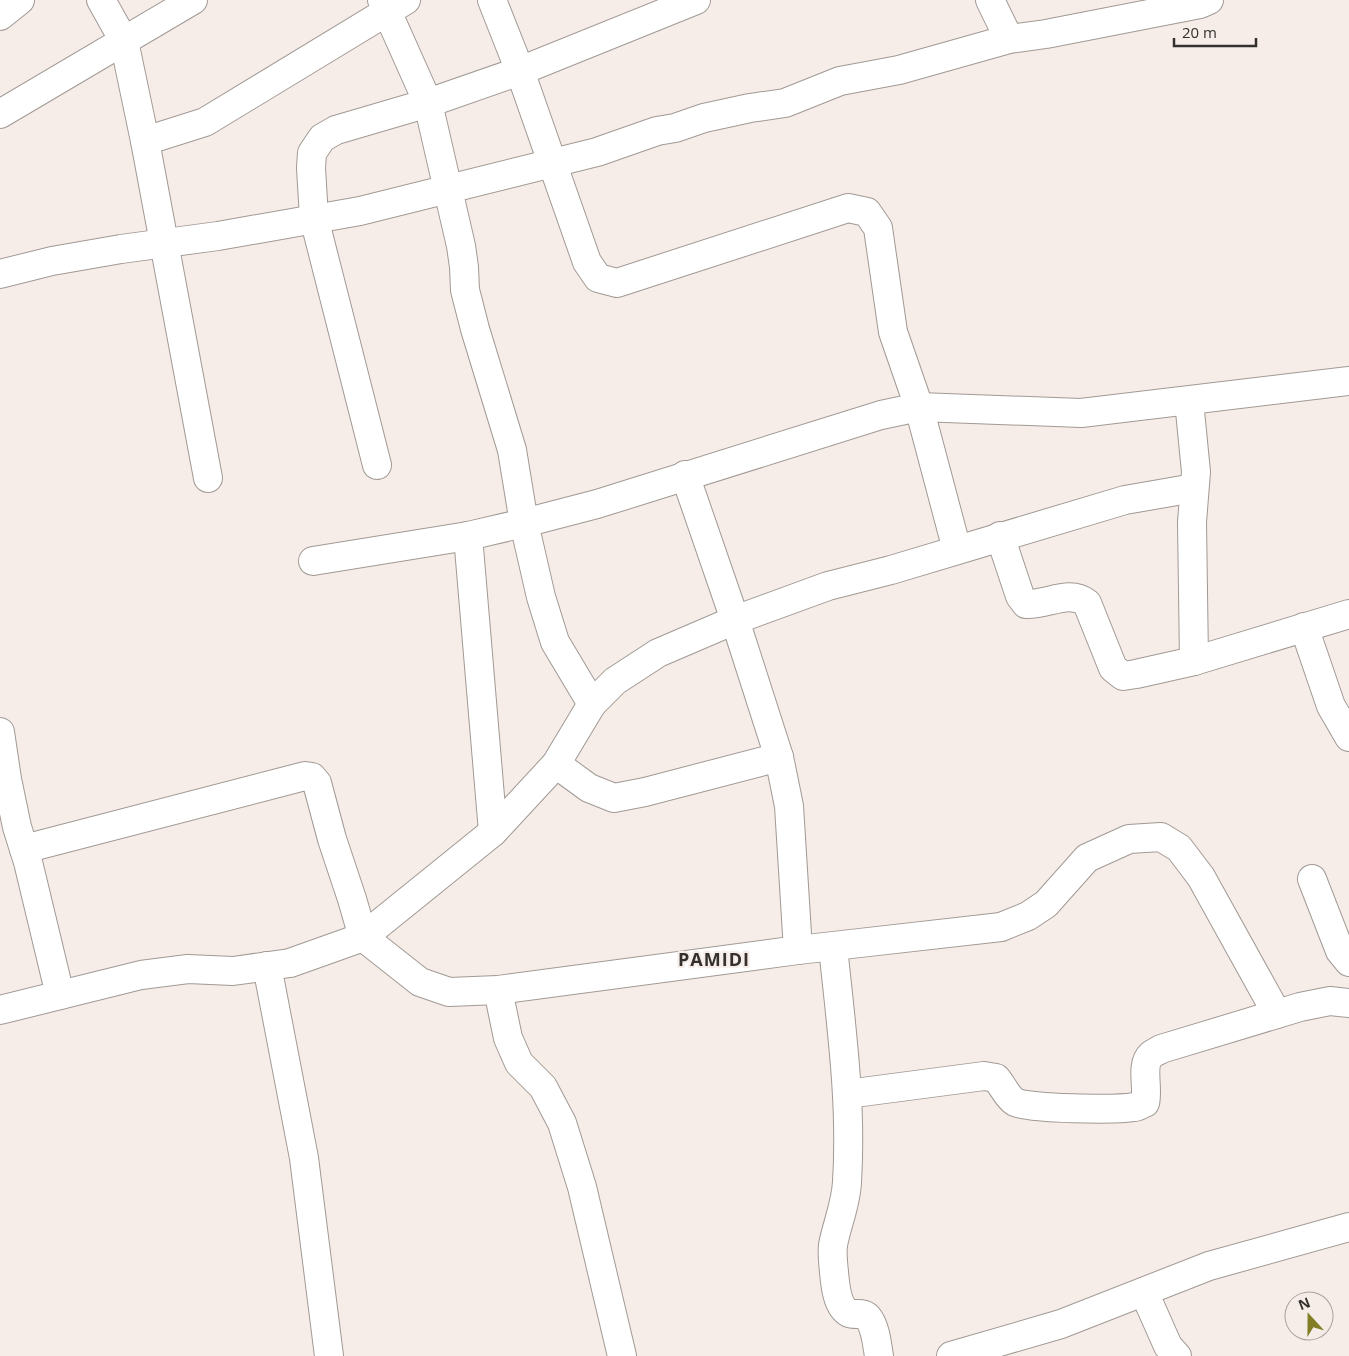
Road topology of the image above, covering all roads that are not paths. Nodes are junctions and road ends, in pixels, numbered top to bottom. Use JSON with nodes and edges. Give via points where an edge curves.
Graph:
{"nodes":[{"id":1,"x":20,"y":0,"type":"edge"},
{"id":2,"x":101,"y":0,"type":"edge"},
{"id":3,"x":193,"y":0,"type":"edge"},
{"id":4,"x":492,"y":0,"type":"edge"},
{"id":5,"x":696,"y":0,"type":"edge"},
{"id":6,"x":990,"y":0,"type":"edge"},
{"id":7,"x":1208,"y":0,"type":"edge"},
{"id":8,"x":392,"y":4,"type":"edge"},
{"id":9,"x":0,"y":16,"type":"edge"},
{"id":10,"x":1009,"y":39,"type":"junction"},
{"id":11,"x":124,"y":41,"type":"junction"},
{"id":12,"x":520,"y":71,"type":"junction"},
{"id":13,"x":428,"y":103,"type":"junction"},
{"id":14,"x":0,"y":114,"type":"edge"},
{"id":15,"x":145,"y":141,"type":"junction"},
{"id":16,"x":552,"y":163,"type":"junction"},
{"id":17,"x":448,"y":190,"type":"junction"},
{"id":18,"x":314,"y":218,"type":"junction"},
{"id":19,"x":164,"y":244,"type":"junction"},
{"id":20,"x":0,"y":274,"type":"edge"},
{"id":21,"x":1349,"y":381,"type":"edge"},
{"id":22,"x":1189,"y":401,"type":"junction"},
{"id":23,"x":919,"y":407,"type":"junction"},
{"id":24,"x":376,"y":465,"type":"dead end"},
{"id":25,"x":685,"y":475,"type":"junction"},
{"id":26,"x":208,"y":478,"type":"dead end"},
{"id":27,"x":1194,"y":488,"type":"junction"},
{"id":28,"x":524,"y":524,"type":"junction"},
{"id":29,"x":468,"y":536,"type":"junction"},
{"id":30,"x":1000,"y":536,"type":"junction"},
{"id":31,"x":957,"y":550,"type":"junction"},
{"id":32,"x":313,"y":560,"type":"dead end"},
{"id":33,"x":1349,"y":614,"type":"edge"},
{"id":34,"x":735,"y":620,"type":"junction"},
{"id":35,"x":1304,"y":627,"type":"junction"},
{"id":36,"x":1194,"y":661,"type":"junction"},
{"id":37,"x":592,"y":704,"type":"junction"},
{"id":38,"x":0,"y":732,"type":"edge"},
{"id":39,"x":1349,"y":737,"type":"edge"},
{"id":40,"x":779,"y":757,"type":"junction"},
{"id":41,"x":556,"y":764,"type":"junction"},
{"id":42,"x":493,"y":832,"type":"junction"},
{"id":43,"x":24,"y":849,"type":"junction"},
{"id":44,"x":1312,"y":879,"type":"dead end"},
{"id":45,"x":363,"y":937,"type":"junction"},
{"id":46,"x":833,"y":947,"type":"junction"},
{"id":47,"x":798,"y":950,"type":"junction"},
{"id":48,"x":1349,"y":962,"type":"edge"},
{"id":49,"x":267,"y":966,"type":"junction"},
{"id":50,"x":498,"y":990,"type":"junction"},
{"id":51,"x":60,"y":995,"type":"junction"},
{"id":52,"x":1349,"y":1003,"type":"edge"},
{"id":53,"x":0,"y":1010,"type":"edge"},
{"id":54,"x":1277,"y":1014,"type":"junction"},
{"id":55,"x":848,"y":1094,"type":"junction"},
{"id":56,"x":1349,"y":1227,"type":"edge"},
{"id":57,"x":1144,"y":1292,"type":"junction"},
{"id":58,"x":329,"y":1356,"type":"edge"},
{"id":59,"x":622,"y":1356,"type":"edge"},
{"id":60,"x":878,"y":1356,"type":"edge"},
{"id":61,"x":951,"y":1356,"type":"edge"},
{"id":62,"x":1177,"y":1356,"type":"edge"}],
"edges":[{"from":1,"to":9,"type":"street"},
{"from":2,"to":11,"type":"street"},
{"from":3,"to":11,"type":"street"},
{"from":4,"to":12,"type":"street"},
{"from":5,"to":12,"type":"street"},
{"from":6,"to":10,"type":"street"},
{"from":7,"to":10,"type":"street"},
{"from":8,"to":13,"type":"street"},
{"from":8,"to":15,"type":"street","via":[[205,122]]},
{"from":10,"to":16,"type":"street","via":[[899,70],[840,81],[784,103],[704,118]]},
{"from":11,"to":14,"type":"street"},
{"from":11,"to":15,"type":"street"},
{"from":12,"to":13,"type":"street"},
{"from":12,"to":16,"type":"street"},
{"from":13,"to":17,"type":"street"},
{"from":13,"to":18,"type":"street","via":[[336,130],[322,138],[312,153]]},
{"from":15,"to":19,"type":"street"},
{"from":16,"to":17,"type":"street"},
{"from":16,"to":23,"type":"street","via":[[587,262],[598,278],[617,283],[848,208],[867,212],[878,228],[893,332]]},
{"from":17,"to":18,"type":"street","via":[[360,211]]},
{"from":17,"to":28,"type":"street","via":[[461,246],[465,290],[512,450]]},
{"from":18,"to":19,"type":"street"},
{"from":18,"to":24,"type":"street"},
{"from":19,"to":20,"type":"street","via":[[101,252]]},
{"from":19,"to":26,"type":"street"},
{"from":21,"to":22,"type":"street"},
{"from":22,"to":23,"type":"street","via":[[1081,414]]},
{"from":22,"to":27,"type":"street","via":[[1195,450]]},
{"from":23,"to":25,"type":"street","via":[[881,415]]},
{"from":23,"to":31,"type":"street"},
{"from":25,"to":28,"type":"street"},
{"from":25,"to":34,"type":"street"},
{"from":27,"to":30,"type":"street","via":[[1125,500]]},
{"from":27,"to":36,"type":"street"},
{"from":28,"to":29,"type":"street"},
{"from":28,"to":37,"type":"street","via":[[555,642]]},
{"from":29,"to":32,"type":"street"},
{"from":29,"to":42,"type":"street"},
{"from":30,"to":31,"type":"street"},
{"from":30,"to":36,"type":"street","via":[[1020,596],[1026,604],[1070,596],[1088,603],[1113,668],[1123,676]]},
{"from":31,"to":34,"type":"street","via":[[828,586]]},
{"from":33,"to":35,"type":"street"},
{"from":34,"to":37,"type":"street","via":[[658,653],[615,681]]},
{"from":34,"to":40,"type":"street"},
{"from":35,"to":36,"type":"street"},
{"from":35,"to":39,"type":"street","via":[[1331,706]]},
{"from":37,"to":41,"type":"street"},
{"from":38,"to":43,"type":"street","via":[[17,828]]},
{"from":40,"to":41,"type":"street","via":[[614,798],[589,788]]},
{"from":40,"to":47,"type":"street","via":[[789,806]]},
{"from":41,"to":42,"type":"street"},
{"from":42,"to":45,"type":"street"},
{"from":43,"to":45,"type":"street","via":[[304,776],[312,777],[317,783]]},
{"from":43,"to":51,"type":"street"},
{"from":44,"to":48,"type":"street","via":[[1340,951]]},
{"from":45,"to":49,"type":"street","via":[[290,963]]},
{"from":45,"to":50,"type":"street","via":[[420,982],[449,992]]},
{"from":46,"to":47,"type":"street"},
{"from":46,"to":54,"type":"street","via":[[1001,927],[1046,904],[1087,858],[1128,838],[1161,837],[1178,848],[1201,877]]},
{"from":46,"to":55,"type":"street"},
{"from":47,"to":50,"type":"street"},
{"from":49,"to":51,"type":"street","via":[[233,971],[188,969],[141,975]]},
{"from":49,"to":58,"type":"street","via":[[304,1158]]},
{"from":50,"to":59,"type":"street","via":[[508,1038],[519,1063],[543,1088],[562,1123],[582,1187]]},
{"from":51,"to":53,"type":"street"},
{"from":52,"to":54,"type":"street","via":[[1330,1001]]},
{"from":54,"to":55,"type":"street","via":[[1161,1049],[1150,1056],[1145,1068],[1148,1094],[1145,1103],[1135,1107],[1025,1105],[1009,1097],[996,1078],[984,1076]]},
{"from":55,"to":60,"type":"street","via":[[847,1182],[844,1208],[833,1247],[834,1273],[843,1308],[850,1314],[869,1318]]},
{"from":56,"to":57,"type":"street","via":[[1209,1266]]},
{"from":57,"to":61,"type":"street","via":[[1062,1324]]},
{"from":57,"to":62,"type":"street","via":[[1168,1346]]}]}
